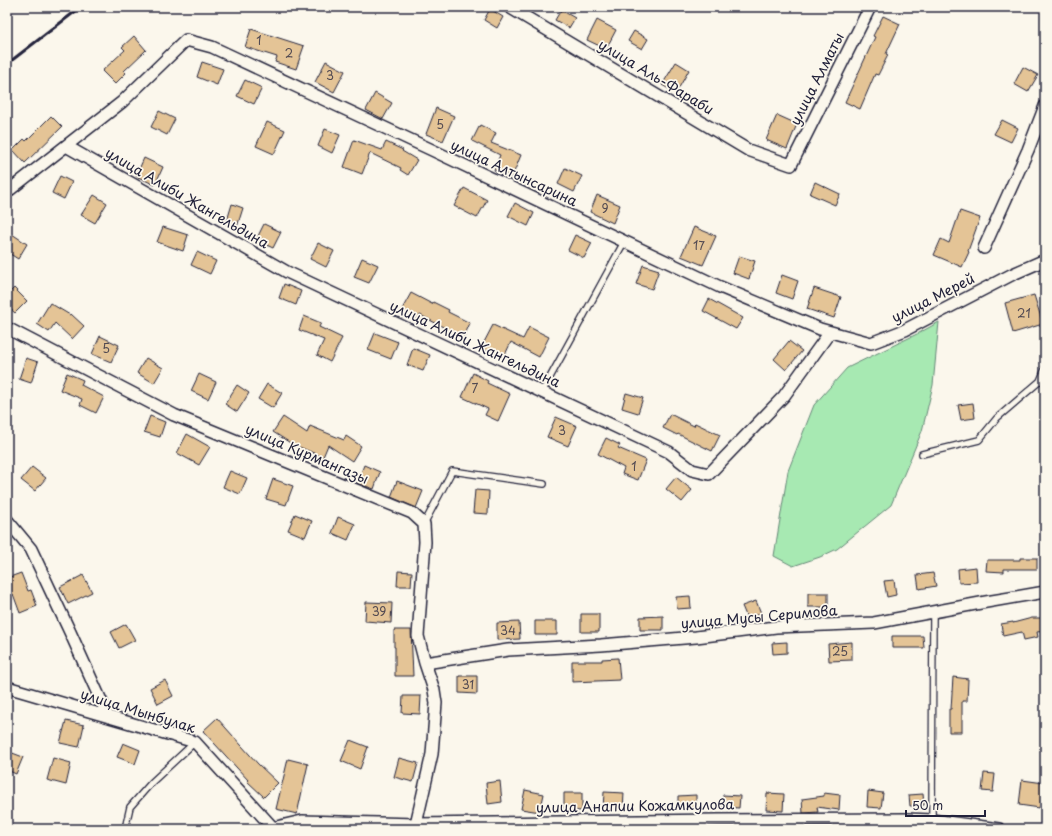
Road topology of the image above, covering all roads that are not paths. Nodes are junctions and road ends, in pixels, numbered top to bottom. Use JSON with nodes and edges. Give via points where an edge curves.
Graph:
{"nodes":[{"id":1,"x":509,"y":7,"type":"edge"},
{"id":2,"x":870,"y":7,"type":"edge"},
{"id":3,"x":1045,"y":106,"type":"edge"},
{"id":4,"x":66,"y":146,"type":"junction"},
{"id":5,"x":791,"y":165,"type":"joint"},
{"id":6,"x":7,"y":192,"type":"edge"},
{"id":7,"x":624,"y":242,"type":"junction"},
{"id":8,"x":984,"y":248,"type":"dead end"},
{"id":9,"x":1045,"y":260,"type":"edge"},
{"id":10,"x":7,"y":328,"type":"edge"},
{"id":11,"x":830,"y":332,"type":"junction"},
{"id":12,"x":1045,"y":369,"type":"edge"},
{"id":13,"x":542,"y":392,"type":"junction"},
{"id":14,"x":922,"y":454,"type":"dead end"},
{"id":15,"x":544,"y":484,"type":"dead end"},
{"id":16,"x":7,"y":520,"type":"edge"},
{"id":17,"x":424,"y":524,"type":"junction"},
{"id":18,"x":1045,"y":592,"type":"edge"},
{"id":19,"x":933,"y":612,"type":"junction"},
{"id":20,"x":425,"y":663,"type":"junction"},
{"id":21,"x":7,"y":687,"type":"edge"},
{"id":22,"x":108,"y":716,"type":"junction"},
{"id":23,"x":195,"y":742,"type":"junction"},
{"id":24,"x":416,"y":824,"type":"junction"},
{"id":25,"x":718,"y":824,"type":"edge"},
{"id":26,"x":932,"y":825,"type":"edge"},
{"id":27,"x":273,"y":828,"type":"edge"},
{"id":28,"x":125,"y":829,"type":"edge"},
{"id":29,"x":999,"y":829,"type":"edge"}],
"edges":[{"from":1,"to":5,"type":"street","name":"улица Аль-Фараби","via":[[748,150]]},
{"from":2,"to":5,"type":"street","name":"улица Алматы"},
{"from":3,"to":8,"type":"street"},
{"from":4,"to":6,"type":"street"},
{"from":4,"to":7,"type":"street","name":"улица Алтынсарина","via":[[122,102],[186,40],[212,47]]},
{"from":4,"to":13,"type":"street","name":"улица Алиби Жангельдина","via":[[287,272]]},
{"from":7,"to":11,"type":"street","name":"улица Алтынсарина","via":[[720,287]]},
{"from":7,"to":13,"type":"lane"},
{"from":9,"to":11,"type":"street","name":"улица Мерей","via":[[905,330],[871,343]]},
{"from":10,"to":17,"type":"street","name":"улица Курмангазы","via":[[174,415],[412,513]]},
{"from":11,"to":13,"type":"street","name":"улица Алиби Жангельдина","via":[[784,396],[709,474],[692,470],[669,452]]},
{"from":12,"to":14,"type":"lane","via":[[1040,381],[997,418],[980,440]]},
{"from":15,"to":17,"type":"lane","via":[[452,471]]},
{"from":16,"to":22,"type":"street","via":[[31,549]]},
{"from":17,"to":20,"type":"street","via":[[418,636]]},
{"from":18,"to":19,"type":"street","name":"улица Мусы Серимова"},
{"from":19,"to":20,"type":"street","name":"улица Мусы Серимова","via":[[874,623],[776,627],[696,637],[508,650]]},
{"from":19,"to":26,"type":"lane"},
{"from":20,"to":24,"type":"street","via":[[436,703],[432,754]]},
{"from":21,"to":22,"type":"street","name":"улица Мынбулак"},
{"from":22,"to":23,"type":"street","name":"улица Мынбулак"},
{"from":23,"to":27,"type":"street","name":"улица Мынбулак"},
{"from":23,"to":28,"type":"lane","via":[[152,782],[130,807]]},
{"from":24,"to":25,"type":"street","name":"улица Анапии Кожамкулова"},
{"from":24,"to":27,"type":"street","name":"улица Анапии Кожамкулова","via":[[302,821]]},
{"from":25,"to":26,"type":"street","name":"улица Анапии Кожамкулова","via":[[907,819]]},
{"from":26,"to":29,"type":"street","name":"улица Анапии Кожамкулова"}]}
